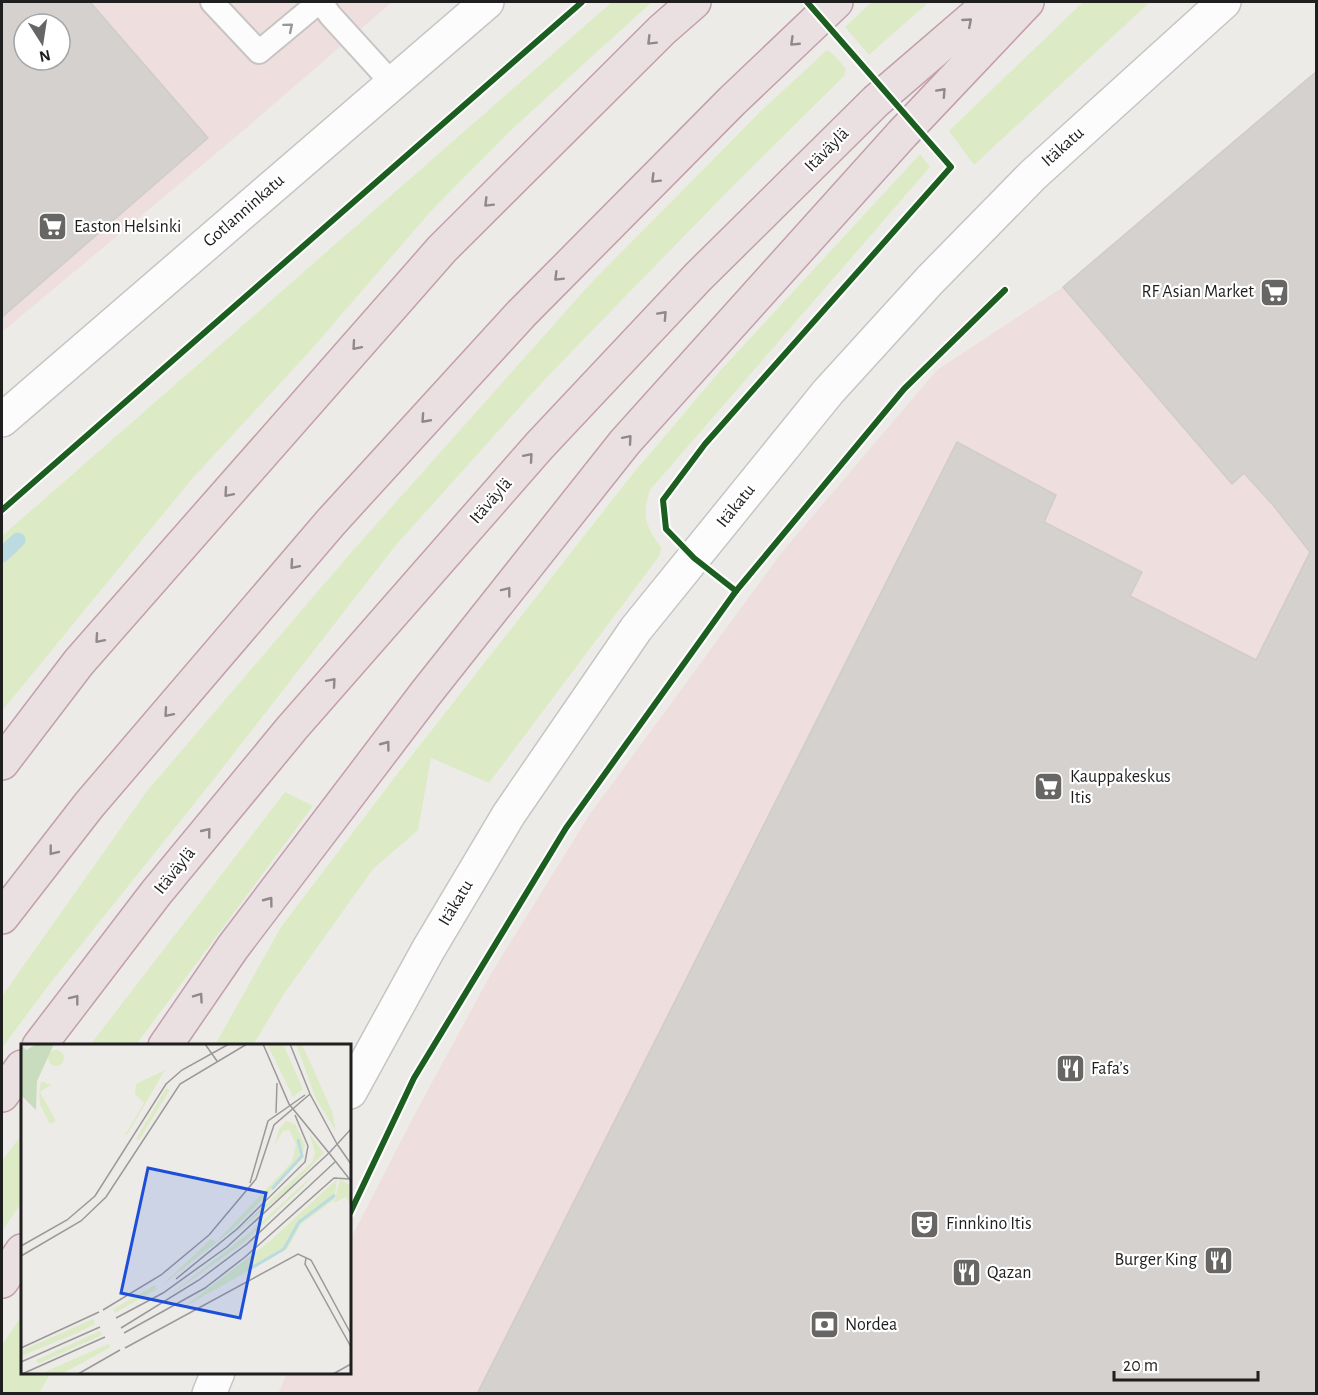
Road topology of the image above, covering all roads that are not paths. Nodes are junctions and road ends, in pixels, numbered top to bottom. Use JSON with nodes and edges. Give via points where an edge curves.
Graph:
{"nodes":[{"id":1,"x":212,"y":2,"type":"edge"},
{"id":2,"x":320,"y":2,"type":"edge"},
{"id":3,"x":487,"y":2,"type":"edge"},
{"id":4,"x":694,"y":2,"type":"edge"},
{"id":5,"x":836,"y":2,"type":"edge"},
{"id":6,"x":991,"y":2,"type":"edge"},
{"id":7,"x":1027,"y":2,"type":"edge"},
{"id":8,"x":1224,"y":2,"type":"edge"},
{"id":9,"x":392,"y":83,"type":"junction"},
{"id":10,"x":2,"y":420,"type":"edge"},
{"id":11,"x":2,"y":763,"type":"edge"},
{"id":12,"x":2,"y":917,"type":"edge"},
{"id":13,"x":41,"y":1044,"type":"edge"},
{"id":14,"x":166,"y":1044,"type":"edge"},
{"id":15,"x":21,"y":1068,"type":"edge"},
{"id":16,"x":351,"y":1090,"type":"edge"},
{"id":17,"x":2,"y":1095,"type":"edge"},
{"id":18,"x":21,"y":1252,"type":"edge"},
{"id":19,"x":2,"y":1281,"type":"edge"},
{"id":20,"x":217,"y":1374,"type":"edge"},
{"id":21,"x":209,"y":1394,"type":"edge"}],
"edges":[{"from":1,"to":2,"type":"lane","one_way":true,"via":[[259,52]]},
{"from":2,"to":9,"type":"lane"},
{"from":3,"to":9,"type":"street","name":"Gotlanninkatu"},
{"from":4,"to":11,"type":"highway","one_way":true,"via":[[442,249],[79,662]]},
{"from":5,"to":12,"type":"highway","one_way":true,"via":[[521,314],[363,487],[89,805]]},
{"from":13,"to":6,"type":"highway","name":"Itäväylä","one_way":true,"via":[[156,893],[284,737],[540,445],[698,277],[876,101]]},
{"from":14,"to":7,"type":"highway","one_way":true,"via":[[234,947],[426,693],[625,442],[902,134]]},
{"from":8,"to":16,"type":"street","name":"Itäkatu","via":[[964,243],[828,392],[636,629],[509,814]]},
{"from":9,"to":10,"type":"street","name":"Gotlanninkatu"},
{"from":15,"to":17,"type":"highway"},
{"from":18,"to":19,"type":"highway"},
{"from":20,"to":21,"type":"street"}]}
